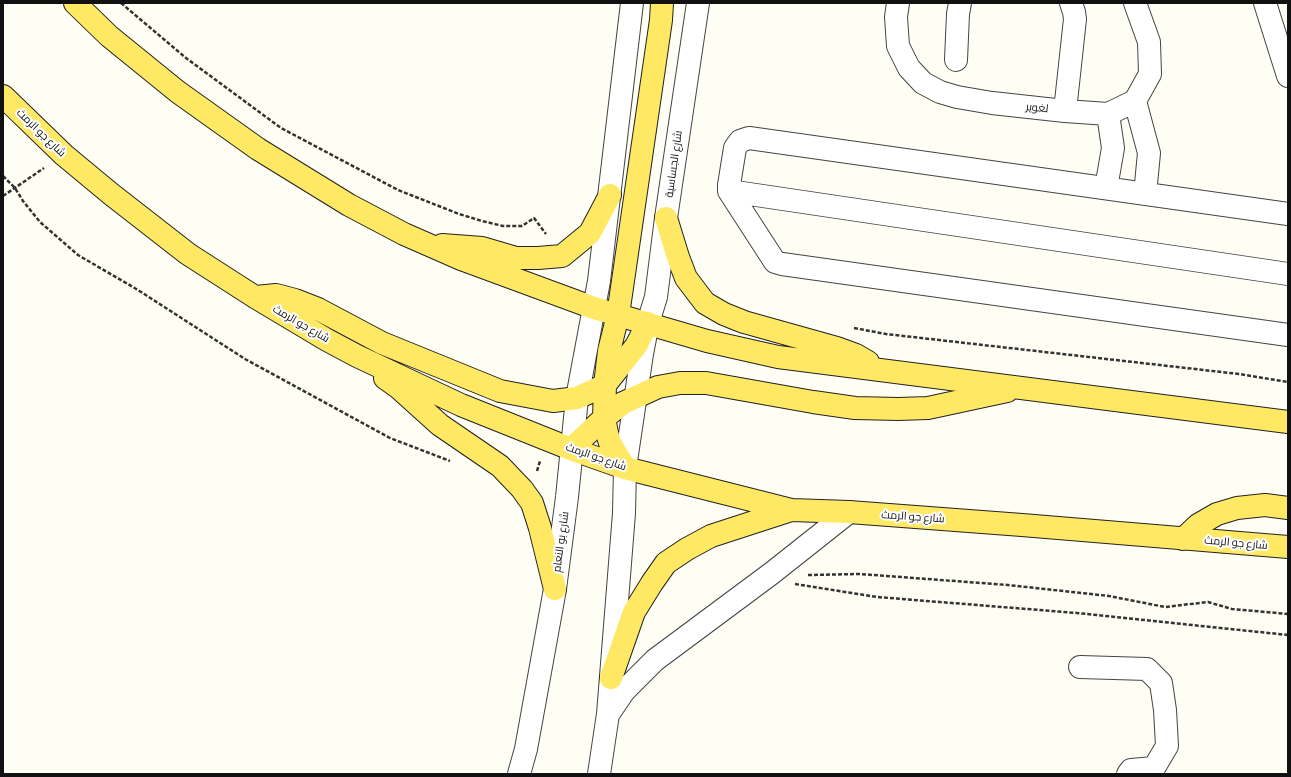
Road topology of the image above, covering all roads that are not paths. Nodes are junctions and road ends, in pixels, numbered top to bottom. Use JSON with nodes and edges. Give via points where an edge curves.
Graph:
{"nodes":[{"id":1,"x":75,"y":3,"type":"edge"},
{"id":2,"x":632,"y":3,"type":"edge"},
{"id":3,"x":662,"y":3,"type":"edge"},
{"id":4,"x":698,"y":3,"type":"edge"},
{"id":5,"x":898,"y":3,"type":"edge"},
{"id":6,"x":960,"y":3,"type":"edge"},
{"id":7,"x":1071,"y":3,"type":"edge"},
{"id":8,"x":1135,"y":3,"type":"edge"},
{"id":9,"x":1265,"y":3,"type":"edge"},
{"id":10,"x":956,"y":60,"type":"dead end"},
{"id":11,"x":1288,"y":76,"type":"edge"},
{"id":12,"x":3,"y":96,"type":"edge"},
{"id":13,"x":1135,"y":101,"type":"junction"},
{"id":14,"x":1065,"y":111,"type":"junction"},
{"id":15,"x":1108,"y":114,"type":"junction"},
{"id":16,"x":1106,"y":188,"type":"junction"},
{"id":17,"x":729,"y":191,"type":"junction"},
{"id":18,"x":1145,"y":194,"type":"junction"},
{"id":19,"x":610,"y":195,"type":"junction"},
{"id":20,"x":1288,"y":214,"type":"edge"},
{"id":21,"x":666,"y":218,"type":"junction"},
{"id":22,"x":429,"y":244,"type":"junction"},
{"id":23,"x":1288,"y":274,"type":"edge"},
{"id":24,"x":255,"y":297,"type":"junction"},
{"id":25,"x":594,"y":308,"type":"junction"},
{"id":26,"x":618,"y":315,"type":"junction"},
{"id":27,"x":648,"y":323,"type":"junction"},
{"id":28,"x":1288,"y":335,"type":"edge"},
{"id":29,"x":358,"y":356,"type":"junction"},
{"id":30,"x":876,"y":369,"type":"junction"},
{"id":31,"x":605,"y":385,"type":"junction"},
{"id":32,"x":1022,"y":388,"type":"junction"},
{"id":33,"x":635,"y":396,"type":"junction"},
{"id":34,"x":577,"y":398,"type":"junction"},
{"id":35,"x":604,"y":418,"type":"junction"},
{"id":36,"x":1288,"y":422,"type":"edge"},
{"id":37,"x":571,"y":449,"type":"junction"},
{"id":38,"x":625,"y":468,"type":"junction"},
{"id":39,"x":1288,"y":508,"type":"edge"},
{"id":40,"x":791,"y":510,"type":"junction"},
{"id":41,"x":849,"y":512,"type":"junction"},
{"id":42,"x":1183,"y":538,"type":"junction"},
{"id":43,"x":1288,"y":547,"type":"edge"},
{"id":44,"x":555,"y":589,"type":"junction"},
{"id":45,"x":1080,"y":667,"type":"dead end"},
{"id":46,"x":611,"y":678,"type":"junction"},
{"id":47,"x":608,"y":714,"type":"junction"},
{"id":48,"x":519,"y":774,"type":"edge"},
{"id":49,"x":599,"y":774,"type":"edge"},
{"id":50,"x":1128,"y":774,"type":"edge"}],
"edges":[{"from":1,"to":22,"type":"main road","via":[[110,36],[178,92],[258,149],[349,205]]},
{"from":2,"to":19,"type":"street"},
{"from":3,"to":26,"type":"main road"},
{"from":4,"to":21,"type":"street","name":"شارع الجساسية"},
{"from":5,"to":14,"type":"street","name":"لغوير","via":[[898,46],[909,68],[923,83],[940,92],[958,97]]},
{"from":6,"to":10,"type":"street"},
{"from":7,"to":14,"type":"street","via":[[1075,19]]},
{"from":8,"to":13,"type":"street","via":[[1149,42],[1150,74]]},
{"from":9,"to":11,"type":"street"},
{"from":12,"to":24,"type":"main road","name":"شارع جو الرمث","via":[[64,155],[188,254]]},
{"from":13,"to":15,"type":"street","name":"لغوير"},
{"from":13,"to":18,"type":"street","via":[[1149,153]]},
{"from":14,"to":15,"type":"street","name":"لغوير"},
{"from":15,"to":16,"type":"street","via":[[1114,148]]},
{"from":16,"to":17,"type":"street","via":[[748,138],[740,141],[735,148]]},
{"from":16,"to":18,"type":"street"},
{"from":17,"to":23,"type":"street"},
{"from":17,"to":28,"type":"street","via":[[775,262],[782,264]]},
{"from":18,"to":20,"type":"street"},
{"from":19,"to":22,"type":"main road","via":[[590,233],[562,256],[516,258],[482,248]]},
{"from":19,"to":25,"type":"street"},
{"from":21,"to":27,"type":"street","name":"شارع الجساسية","via":[[656,297]]},
{"from":21,"to":30,"type":"main road","via":[[686,278],[705,303],[744,322],[843,350],[868,362]]},
{"from":22,"to":25,"type":"main road","via":[[461,259]]},
{"from":24,"to":29,"type":"main road","name":"شارع جو الرمث"},
{"from":24,"to":34,"type":"main road","via":[[276,295],[296,300],[382,343],[500,391],[553,401]]},
{"from":25,"to":26,"type":"main road"},
{"from":25,"to":34,"type":"street","name":"شارع بو النعام"},
{"from":26,"to":27,"type":"main road"},
{"from":26,"to":31,"type":"main road","via":[[609,351]]},
{"from":27,"to":30,"type":"main road","via":[[707,341],[778,357]]},
{"from":27,"to":31,"type":"main road","via":[[636,346]]},
{"from":27,"to":33,"type":"street"},
{"from":29,"to":37,"type":"main road","name":"شارع جو الرمث","via":[[461,405]]},
{"from":29,"to":44,"type":"main road","via":[[440,425],[500,466],[522,488],[532,503]]},
{"from":30,"to":32,"type":"main road"},
{"from":31,"to":34,"type":"main road"},
{"from":31,"to":35,"type":"main road"},
{"from":32,"to":33,"type":"main road","via":[[928,408],[898,409],[855,408],[706,383],[680,383],[658,387]]},
{"from":32,"to":36,"type":"main road"},
{"from":33,"to":35,"type":"main road"},
{"from":33,"to":38,"type":"street"},
{"from":34,"to":37,"type":"street","name":"شارع بو النعام"},
{"from":35,"to":37,"type":"main road"},
{"from":35,"to":38,"type":"main road","via":[[610,443]]},
{"from":37,"to":38,"type":"main road","name":"شارع جو الرمث"},
{"from":37,"to":44,"type":"street","name":"شارع بو النعام"},
{"from":38,"to":40,"type":"main road","name":"شارع جو الرمث"},
{"from":38,"to":46,"type":"street"},
{"from":39,"to":42,"type":"main road","via":[[1265,505],[1237,508],[1217,514]]},
{"from":40,"to":41,"type":"main road","name":"شارع جو الرمث"},
{"from":40,"to":46,"type":"main road","via":[[711,536],[666,563],[634,612]]},
{"from":41,"to":42,"type":"main road","name":"شارع جو الرمث"},
{"from":41,"to":47,"type":"street","via":[[655,660],[624,691]]},
{"from":42,"to":43,"type":"main road","name":"شارع جو الرمث"},
{"from":44,"to":48,"type":"street","name":"شارع بو النعام","via":[[526,749]]},
{"from":45,"to":50,"type":"street","via":[[1147,669],[1161,683],[1167,746],[1154,768],[1131,770]]},
{"from":46,"to":47,"type":"street"},
{"from":47,"to":49,"type":"street"}]}
